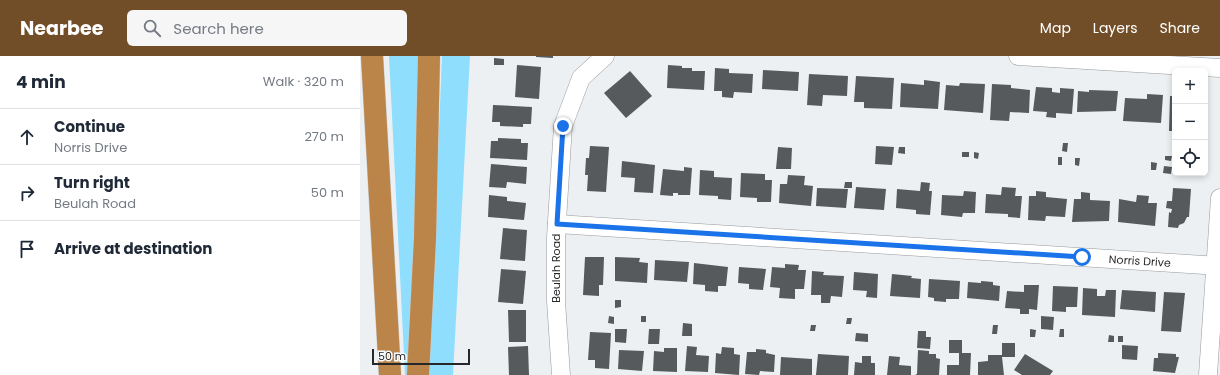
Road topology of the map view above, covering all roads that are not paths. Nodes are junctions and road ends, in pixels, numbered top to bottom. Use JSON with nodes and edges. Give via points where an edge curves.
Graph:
{"nodes":[{"id":1,"x":372,"y":56,"type":"edge"},
{"id":2,"x":429,"y":56,"type":"edge"},
{"id":3,"x":605,"y":56,"type":"edge"},
{"id":4,"x":1018,"y":56,"type":"edge"},
{"id":5,"x":1220,"y":68,"type":"edge"},
{"id":6,"x":1220,"y":198,"type":"edge"},
{"id":7,"x":557,"y":224,"type":"junction"},
{"id":8,"x":1217,"y":266,"type":"edge"},
{"id":9,"x":390,"y":375,"type":"edge"},
{"id":10,"x":418,"y":375,"type":"edge"},
{"id":11,"x":561,"y":375,"type":"edge"},
{"id":12,"x":1208,"y":375,"type":"edge"}],
"edges":[{"from":1,"to":9,"type":"highway"},
{"from":2,"to":10,"type":"highway","via":[[425,238]]},
{"from":3,"to":7,"type":"street","name":"Beulah Road","via":[[581,78],[563,126]]},
{"from":4,"to":5,"type":"street"},
{"from":6,"to":8,"type":"street"},
{"from":7,"to":8,"type":"street","name":"Norris Drive"},
{"from":7,"to":11,"type":"street","name":"Beulah Road","via":[[556,301]]},
{"from":8,"to":12,"type":"street"}]}
